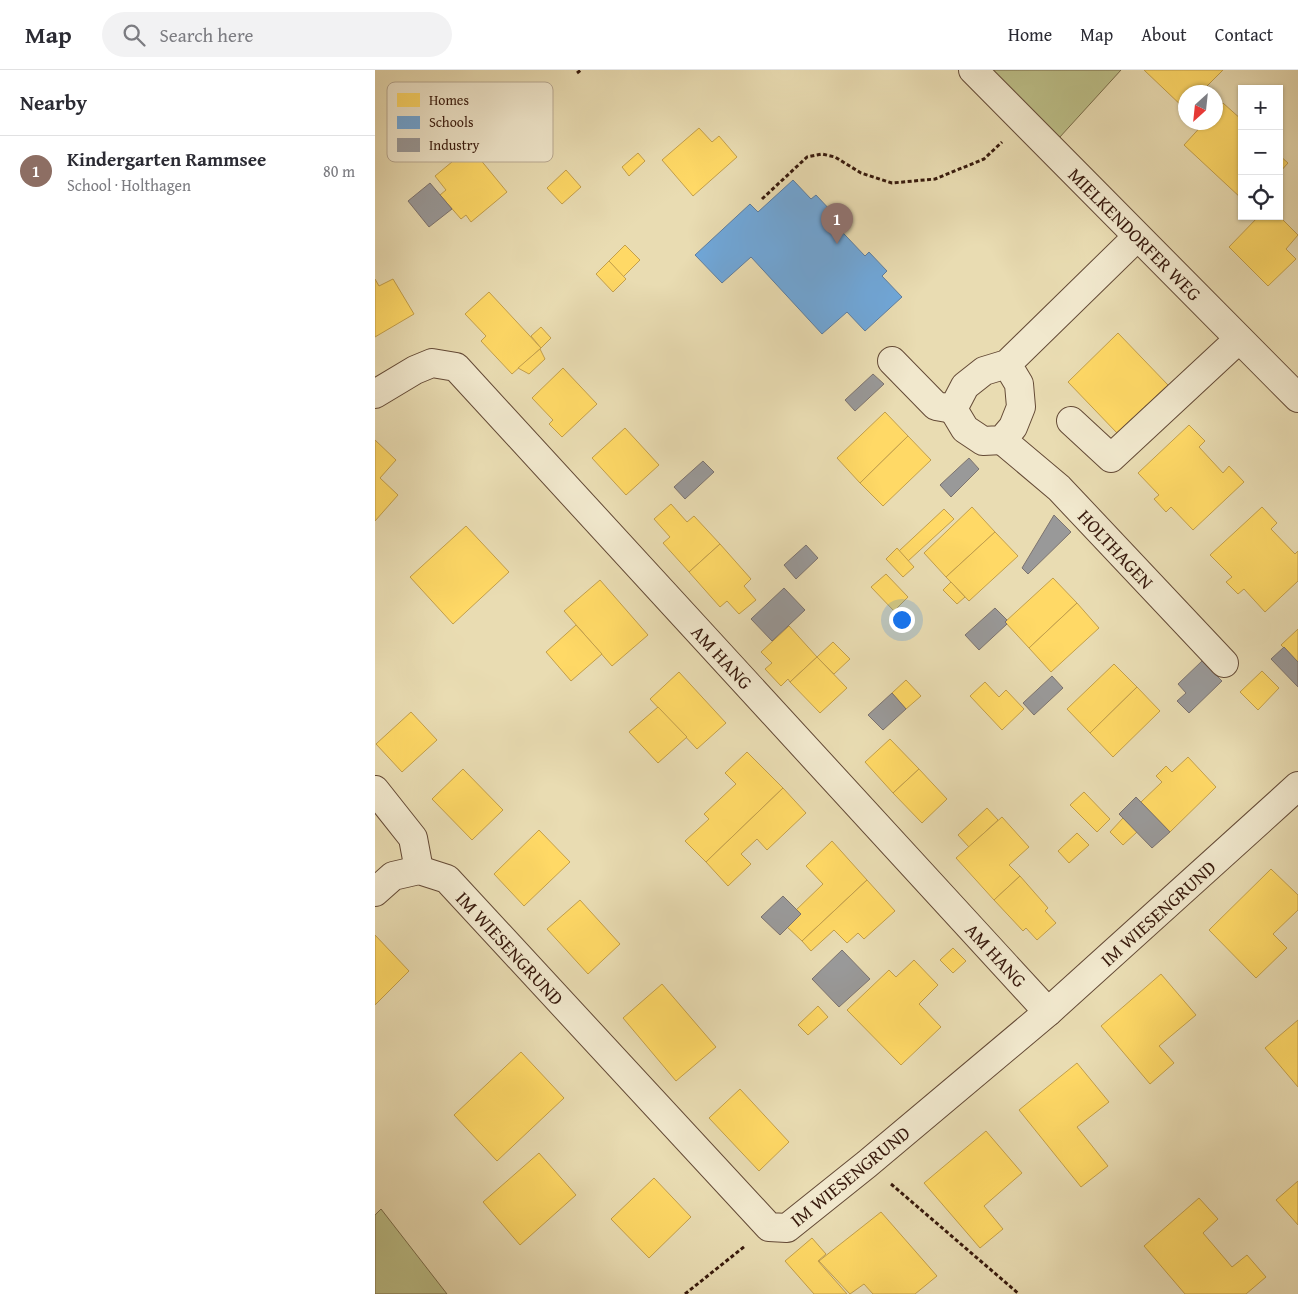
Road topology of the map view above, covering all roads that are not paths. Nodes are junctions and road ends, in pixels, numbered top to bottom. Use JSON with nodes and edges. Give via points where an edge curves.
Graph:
{"nodes":[{"id":1,"x":973,"y":70,"type":"edge"},
{"id":2,"x":1137,"y":237,"type":"junction"},
{"id":3,"x":1239,"y":339,"type":"junction"},
{"id":4,"x":892,"y":361,"type":"dead end"},
{"id":5,"x":1007,"y":364,"type":"junction"},
{"id":6,"x":375,"y":394,"type":"edge"},
{"id":7,"x":1298,"y":398,"type":"edge"},
{"id":8,"x":953,"y":409,"type":"junction"},
{"id":9,"x":1071,"y":421,"type":"dead end"},
{"id":10,"x":1003,"y":440,"type":"junction"},
{"id":11,"x":1224,"y":663,"type":"dead end"},
{"id":12,"x":1298,"y":786,"type":"edge"},
{"id":13,"x":375,"y":790,"type":"edge"},
{"id":14,"x":419,"y":870,"type":"junction"},
{"id":15,"x":375,"y":892,"type":"edge"},
{"id":16,"x":1048,"y":1012,"type":"junction"}],
"edges":[{"from":1,"to":2,"type":"street","name":"MIELKENDORFER WEG"},
{"from":2,"to":3,"type":"street","name":"MIELKENDORFER WEG"},
{"from":2,"to":5,"type":"street"},
{"from":3,"to":7,"type":"street","name":"MIELKENDORFER WEG"},
{"from":3,"to":9,"type":"street","via":[[1111,458]]},
{"from":4,"to":8,"type":"street","via":[[936,406]]},
{"from":5,"to":8,"type":"street","via":[[984,371],[965,386]]},
{"from":5,"to":10,"type":"street","via":[[1019,384],[1021,407],[1013,428]]},
{"from":6,"to":16,"type":"street","name":"AM HANG","via":[[432,363],[456,367]]},
{"from":8,"to":10,"type":"street","via":[[965,429],[983,441]]},
{"from":10,"to":11,"type":"street","name":"HOLTHAGEN","via":[[1059,488]]},
{"from":12,"to":16,"type":"street","name":"IM WIESENGRUND"},
{"from":13,"to":14,"type":"street","via":[[413,838]]},
{"from":14,"to":15,"type":"street","via":[[393,876]]},
{"from":14,"to":16,"type":"street","name":"IM WIESENGRUND","via":[[447,879],[769,1227],[787,1228]]}]}
